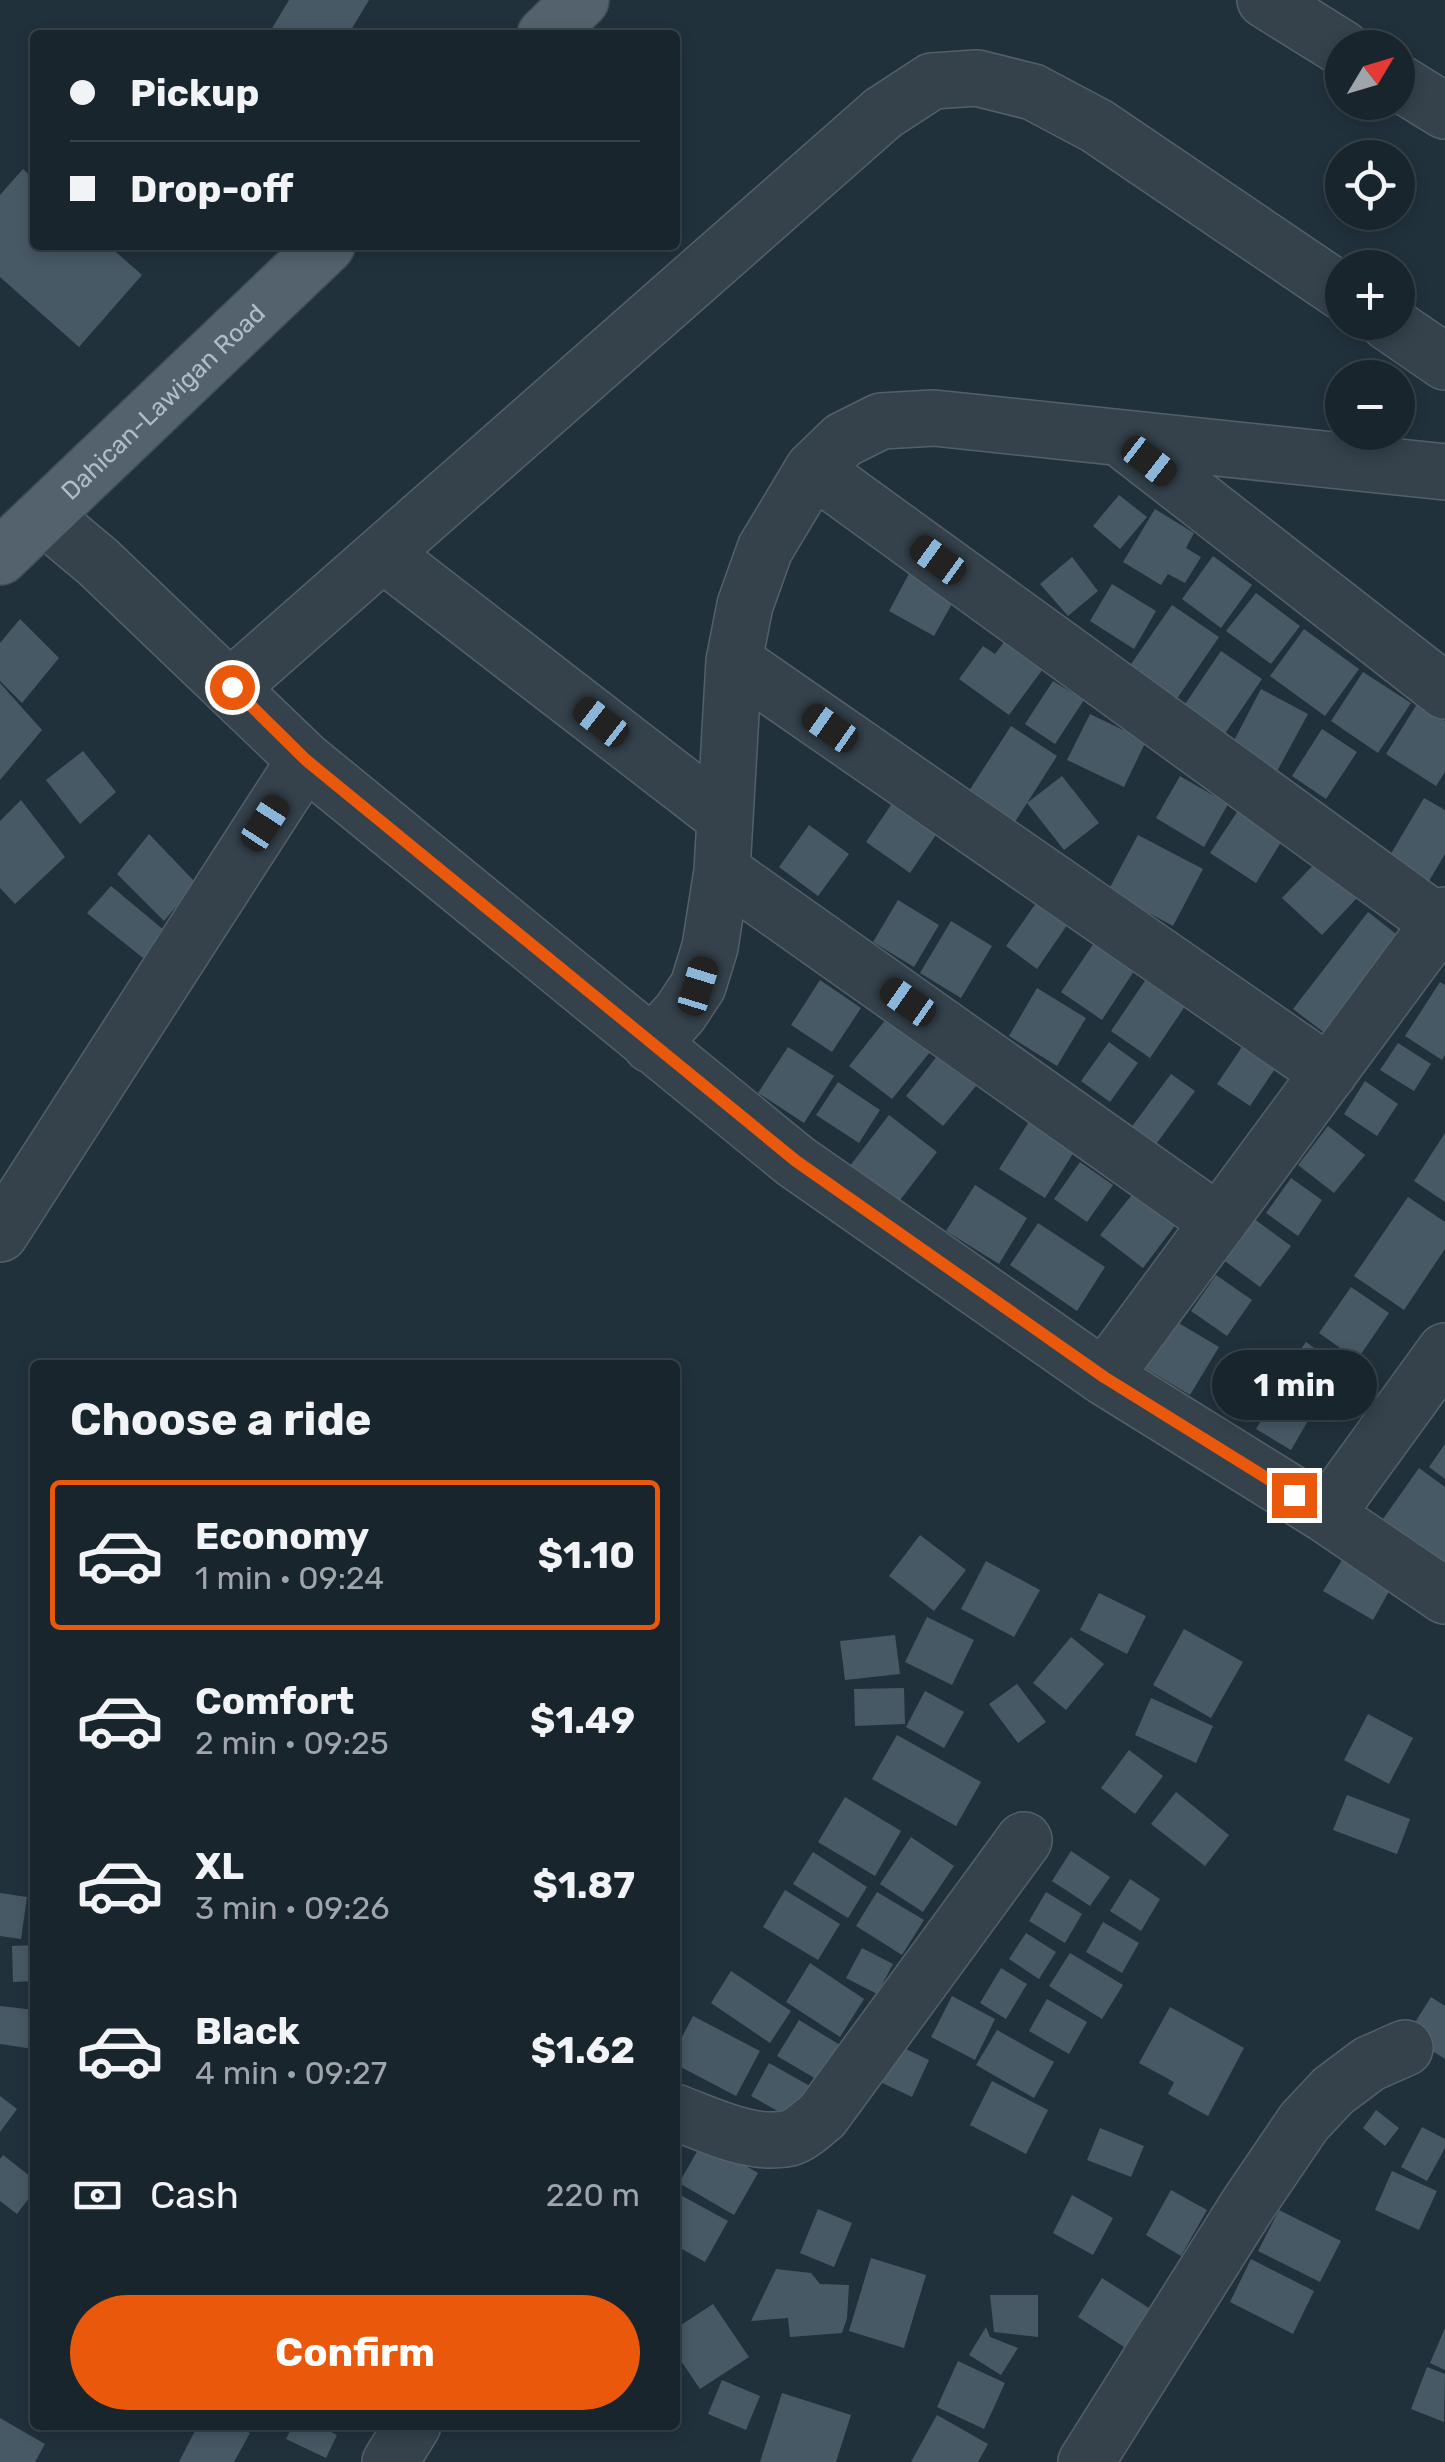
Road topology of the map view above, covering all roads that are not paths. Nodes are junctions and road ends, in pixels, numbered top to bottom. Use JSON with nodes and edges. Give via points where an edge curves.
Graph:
{"nodes":[{"id":1,"x":581,"y":0,"type":"edge"},
{"id":2,"x":1265,"y":0,"type":"edge"},
{"id":3,"x":550,"y":30,"type":"edge"},
{"id":4,"x":1325,"y":37,"type":"edge"},
{"id":5,"x":1415,"y":92,"type":"edge"},
{"id":6,"x":1445,"y":111,"type":"edge"},
{"id":7,"x":322,"y":250,"type":"edge"},
{"id":8,"x":1325,"y":280,"type":"edge"},
{"id":9,"x":1414,"y":340,"type":"edge"},
{"id":10,"x":1445,"y":362,"type":"edge"},
{"id":11,"x":1119,"y":438,"type":"junction"},
{"id":12,"x":812,"y":469,"type":"junction"},
{"id":13,"x":1445,"y":472,"type":"edge"},
{"id":14,"x":43,"y":516,"type":"junction"},
{"id":15,"x":384,"y":554,"type":"junction"},
{"id":16,"x":0,"y":557,"type":"edge"},
{"id":17,"x":734,"y":662,"type":"junction"},
{"id":18,"x":232,"y":687,"type":"junction"},
{"id":19,"x":1445,"y":691,"type":"edge"},
{"id":20,"x":306,"y":760,"type":"junction"},
{"id":21,"x":725,"y":818,"type":"junction"},
{"id":22,"x":722,"y":871,"type":"junction"},
{"id":23,"x":1442,"y":919,"type":"edge"},
{"id":24,"x":652,"y":1045,"type":"junction"},
{"id":25,"x":1329,"y":1073,"type":"junction"},
{"id":26,"x":1217,"y":1221,"type":"junction"},
{"id":27,"x":0,"y":1234,"type":"edge"},
{"id":28,"x":1445,"y":1351,"type":"edge"},
{"id":29,"x":1104,"y":1377,"type":"junction"},
{"id":30,"x":1326,"y":1515,"type":"junction"},
{"id":31,"x":1445,"y":1596,"type":"edge"},
{"id":32,"x":1024,"y":1840,"type":"dead end"},
{"id":33,"x":1405,"y":2048,"type":"dead end"},
{"id":34,"x":680,"y":2114,"type":"edge"},
{"id":35,"x":409,"y":2430,"type":"edge"},
{"id":36,"x":390,"y":2462,"type":"edge"},
{"id":37,"x":1086,"y":2462,"type":"edge"}],
"edges":[{"from":1,"to":3,"type":"main road"},
{"from":2,"to":4,"type":"street"},
{"from":5,"to":6,"type":"street"},
{"from":7,"to":14,"type":"main road","name":"Dahican-Lawigan Road"},
{"from":8,"to":15,"type":"street","via":[[1097,126],[1033,92],[977,78],[932,81],[883,113]]},
{"from":9,"to":10,"type":"street"},
{"from":11,"to":12,"type":"street","via":[[934,418],[881,421],[843,440]]},
{"from":11,"to":13,"type":"street"},
{"from":11,"to":19,"type":"street"},
{"from":12,"to":17,"type":"street","via":[[765,550]]},
{"from":12,"to":23,"type":"street"},
{"from":14,"to":16,"type":"main road","name":"Dahican-Lawigan Road"},
{"from":14,"to":18,"type":"street"},
{"from":15,"to":18,"type":"street"},
{"from":15,"to":21,"type":"street"},
{"from":17,"to":21,"type":"street"},
{"from":17,"to":25,"type":"street"},
{"from":18,"to":20,"type":"street"},
{"from":20,"to":24,"type":"street"},
{"from":20,"to":27,"type":"street"},
{"from":21,"to":22,"type":"street"},
{"from":22,"to":24,"type":"street","via":[[698,986]]},
{"from":22,"to":26,"type":"street"},
{"from":23,"to":25,"type":"street"},
{"from":24,"to":29,"type":"street","via":[[796,1161]]},
{"from":25,"to":26,"type":"street"},
{"from":26,"to":29,"type":"street"},
{"from":28,"to":30,"type":"street"},
{"from":29,"to":30,"type":"street"},
{"from":30,"to":31,"type":"street"},
{"from":32,"to":34,"type":"street","via":[[822,2116],[794,2138],[769,2140]]},
{"from":33,"to":37,"type":"street","via":[[1368,2064],[1304,2122]]},
{"from":35,"to":36,"type":"street"}]}
